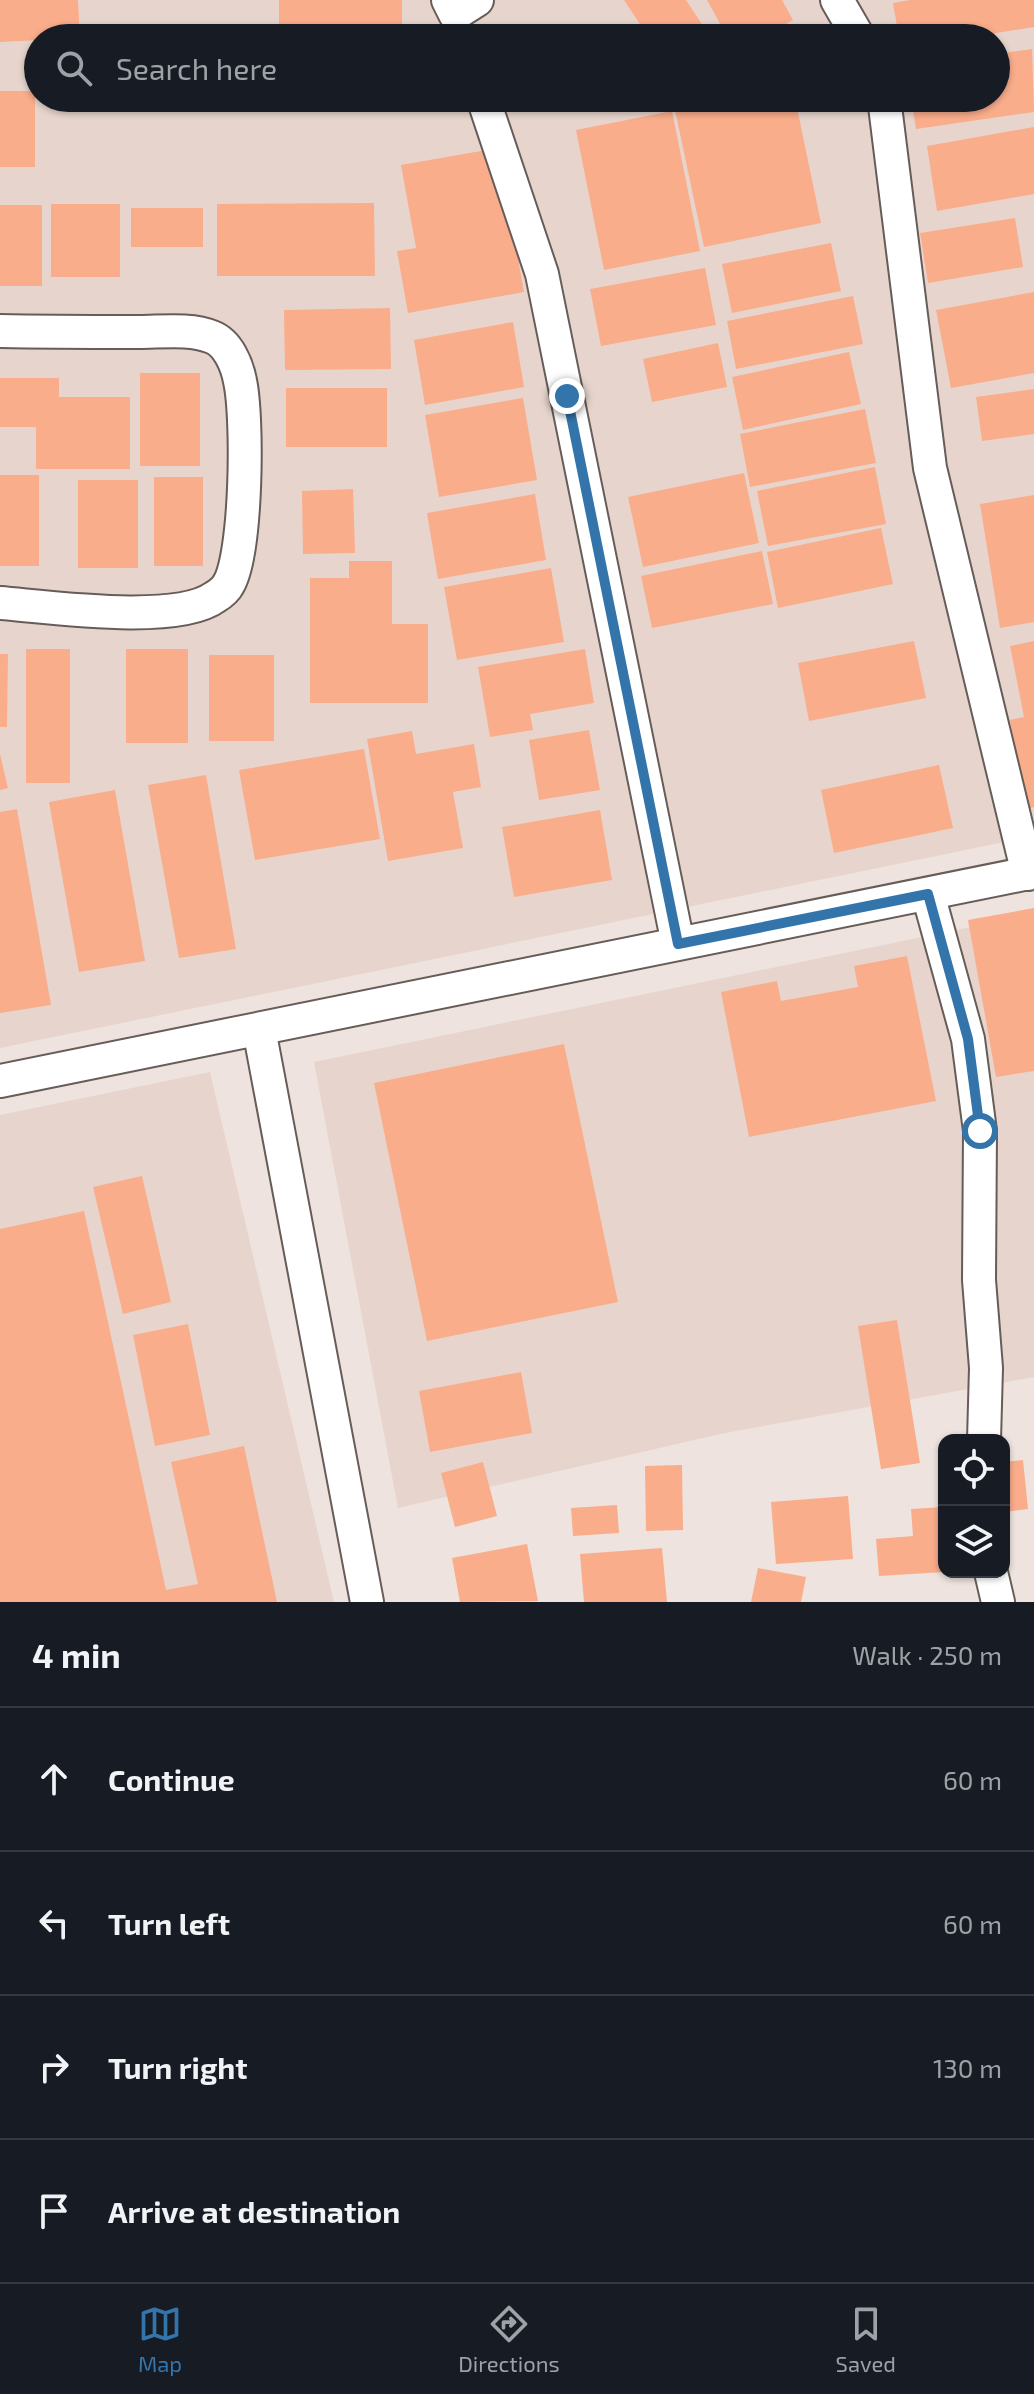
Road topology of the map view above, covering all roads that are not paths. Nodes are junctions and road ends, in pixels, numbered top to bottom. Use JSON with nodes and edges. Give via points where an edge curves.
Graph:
{"nodes":[{"id":1,"x":837,"y":0,"type":"edge"},
{"id":2,"x":851,"y":24,"type":"edge"},
{"id":3,"x":488,"y":112,"type":"edge"},
{"id":4,"x":886,"y":112,"type":"edge"},
{"id":5,"x":0,"y":331,"type":"edge"},
{"id":6,"x":0,"y":603,"type":"edge"},
{"id":7,"x":1031,"y":873,"type":"edge"},
{"id":8,"x":928,"y":894,"type":"junction"},
{"id":9,"x":678,"y":944,"type":"junction"},
{"id":10,"x":259,"y":1029,"type":"junction"},
{"id":11,"x":0,"y":1081,"type":"edge"},
{"id":12,"x":984,"y":1434,"type":"edge"},
{"id":13,"x":992,"y":1578,"type":"edge"},
{"id":14,"x":367,"y":1602,"type":"edge"},
{"id":15,"x":998,"y":1602,"type":"edge"}],
"edges":[{"from":1,"to":2,"type":"street"},
{"from":3,"to":9,"type":"street","via":[[542,274]]},
{"from":4,"to":7,"type":"street","via":[[930,468]]},
{"from":5,"to":6,"type":"street","via":[[181,332],[213,337],[230,353],[240,381],[244,432],[236,566],[228,586],[213,600],[134,613]]},
{"from":7,"to":8,"type":"street"},
{"from":8,"to":9,"type":"street"},
{"from":8,"to":12,"type":"street","via":[[968,1039],[980,1131]]},
{"from":9,"to":10,"type":"street"},
{"from":10,"to":11,"type":"street"},
{"from":10,"to":14,"type":"street"},
{"from":13,"to":15,"type":"street"}]}
